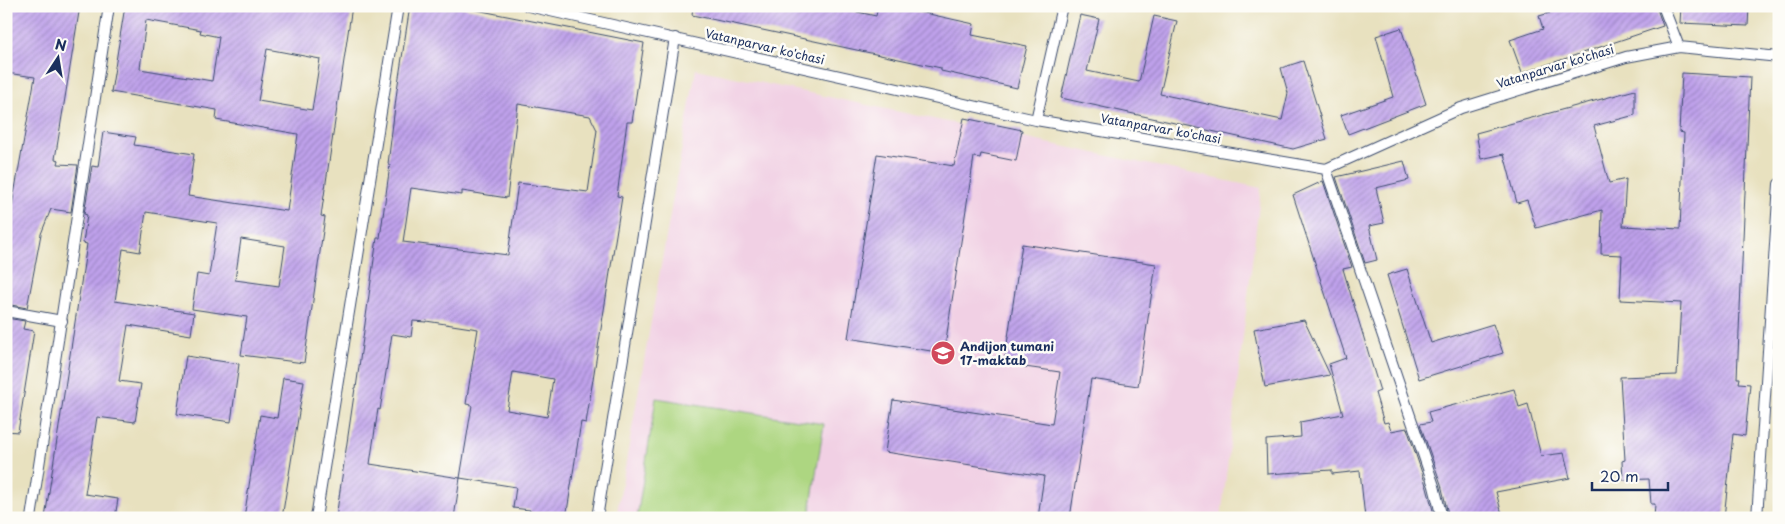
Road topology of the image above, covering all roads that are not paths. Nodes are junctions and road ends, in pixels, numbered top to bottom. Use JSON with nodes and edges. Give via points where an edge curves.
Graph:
{"nodes":[{"id":1,"x":109,"y":6,"type":"edge"},
{"id":2,"x":398,"y":6,"type":"edge"},
{"id":3,"x":528,"y":6,"type":"edge"},
{"id":4,"x":1062,"y":6,"type":"edge"},
{"id":5,"x":1664,"y":6,"type":"edge"},
{"id":6,"x":675,"y":38,"type":"junction"},
{"id":7,"x":1679,"y":47,"type":"junction"},
{"id":8,"x":1779,"y":57,"type":"edge"},
{"id":9,"x":1036,"y":120,"type":"junction"},
{"id":10,"x":1326,"y":169,"type":"junction"},
{"id":11,"x":1779,"y":184,"type":"edge"},
{"id":12,"x":6,"y":311,"type":"edge"},
{"id":13,"x":62,"y":320,"type":"junction"},
{"id":14,"x":31,"y":518,"type":"edge"},
{"id":15,"x":316,"y":518,"type":"edge"},
{"id":16,"x":597,"y":518,"type":"edge"},
{"id":17,"x":1442,"y":518,"type":"edge"},
{"id":18,"x":1757,"y":518,"type":"edge"}],
"edges":[{"from":1,"to":13,"type":"lane"},
{"from":2,"to":15,"type":"lane"},
{"from":3,"to":6,"type":"lane","name":"Vatanparvar ko'chasi"},
{"from":4,"to":9,"type":"lane"},
{"from":5,"to":7,"type":"lane"},
{"from":6,"to":9,"type":"lane","name":"Vatanparvar ko'chasi"},
{"from":6,"to":16,"type":"lane"},
{"from":7,"to":8,"type":"lane","name":"Vatanparvar ko'chasi"},
{"from":7,"to":10,"type":"lane","name":"Vatanparvar ko'chasi","via":[[1626,58],[1461,108]]},
{"from":9,"to":10,"type":"lane","name":"Vatanparvar ko'chasi"},
{"from":10,"to":17,"type":"lane","via":[[1434,486]]},
{"from":11,"to":18,"type":"lane"},
{"from":12,"to":13,"type":"lane"},
{"from":13,"to":14,"type":"lane"}]}
